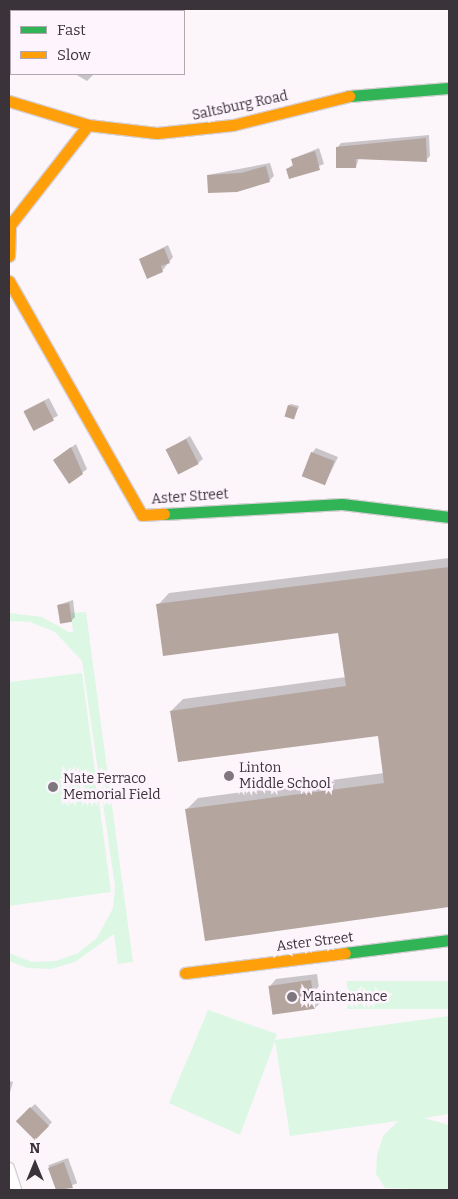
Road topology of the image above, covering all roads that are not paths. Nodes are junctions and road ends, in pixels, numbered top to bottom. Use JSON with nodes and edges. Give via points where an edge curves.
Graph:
{"nodes":[{"id":1,"x":449,"y":88,"type":"edge"},
{"id":2,"x":9,"y":101,"type":"edge"},
{"id":3,"x":88,"y":124,"type":"junction"},
{"id":4,"x":9,"y":256,"type":"edge"},
{"id":5,"x":9,"y":281,"type":"edge"},
{"id":6,"x":449,"y":517,"type":"edge"},
{"id":7,"x":449,"y":940,"type":"edge"},
{"id":8,"x":185,"y":973,"type":"dead end"},
{"id":9,"x":9,"y":1168,"type":"edge"},
{"id":10,"x":16,"y":1190,"type":"edge"}],
"edges":[{"from":1,"to":3,"type":"street","name":"Saltsburg Road","via":[[361,93],[193,132],[121,131]]},
{"from":2,"to":3,"type":"street","name":"Saltsburg Road"},
{"from":3,"to":4,"type":"street","via":[[10,225]]},
{"from":5,"to":6,"type":"street","name":"Aster Street","via":[[142,515],[342,504]]},
{"from":7,"to":8,"type":"street","name":"Aster Street"},
{"from":9,"to":10,"type":"street"}]}
